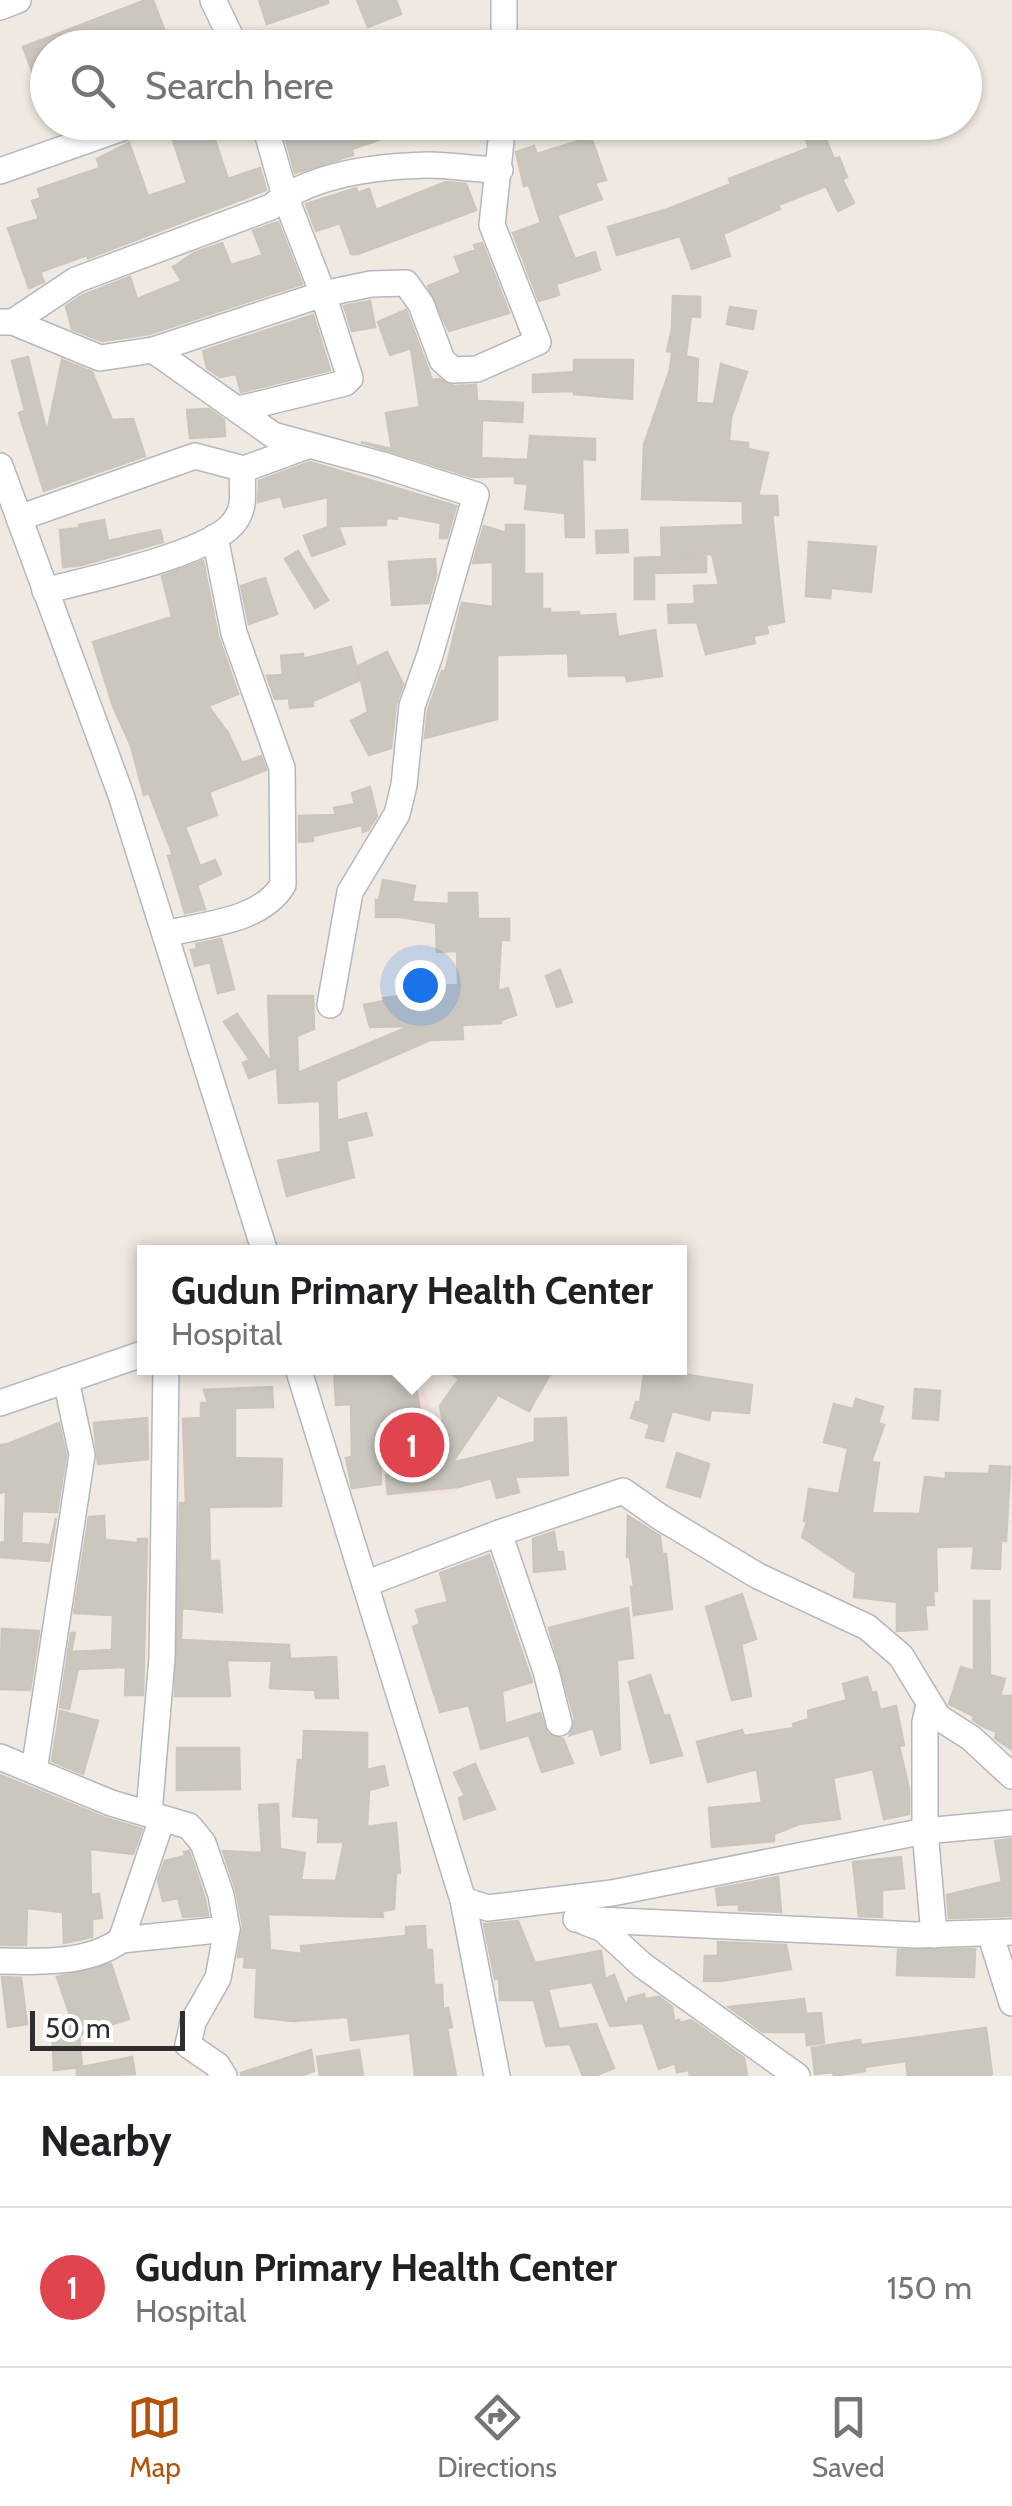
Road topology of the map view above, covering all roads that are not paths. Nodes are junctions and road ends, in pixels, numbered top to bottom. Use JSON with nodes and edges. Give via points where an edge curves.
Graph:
{"nodes":[{"id":1,"x":18,"y":0,"type":"edge"},
{"id":2,"x":213,"y":0,"type":"edge"},
{"id":3,"x":504,"y":0,"type":"edge"},
{"id":4,"x":0,"y":7,"type":"edge"},
{"id":5,"x":227,"y":30,"type":"edge"},
{"id":6,"x":504,"y":30,"type":"edge"},
{"id":7,"x":87,"y":140,"type":"edge"},
{"id":8,"x":269,"y":140,"type":"edge"},
{"id":9,"x":502,"y":140,"type":"edge"},
{"id":10,"x":0,"y":170,"type":"edge"},
{"id":11,"x":500,"y":170,"type":"junction"},
{"id":12,"x":284,"y":196,"type":"junction"},
{"id":13,"x":323,"y":294,"type":"junction"},
{"id":14,"x":6,"y":322,"type":"edge"},
{"id":15,"x":153,"y":350,"type":"junction"},
{"id":16,"x":239,"y":409,"type":"junction"},
{"id":17,"x":307,"y":446,"type":"junction"},
{"id":18,"x":0,"y":466,"type":"edge"},
{"id":19,"x":244,"y":469,"type":"junction"},
{"id":20,"x":19,"y":518,"type":"junction"},
{"id":21,"x":215,"y":536,"type":"junction"},
{"id":22,"x":45,"y":592,"type":"junction"},
{"id":23,"x":165,"y":934,"type":"junction"},
{"id":24,"x":330,"y":1005,"type":"dead end"},
{"id":25,"x":264,"y":1245,"type":"edge"},
{"id":26,"x":137,"y":1356,"type":"edge"},
{"id":27,"x":166,"y":1375,"type":"edge"},
{"id":28,"x":300,"y":1375,"type":"edge"},
{"id":29,"x":66,"y":1380,"type":"junction"},
{"id":30,"x":0,"y":1403,"type":"edge"},
{"id":31,"x":499,"y":1533,"type":"junction"},
{"id":32,"x":366,"y":1584,"type":"junction"},
{"id":33,"x":929,"y":1705,"type":"junction"},
{"id":34,"x":560,"y":1723,"type":"dead end"},
{"id":35,"x":0,"y":1757,"type":"edge"},
{"id":36,"x":34,"y":1771,"type":"junction"},
{"id":37,"x":1012,"y":1776,"type":"edge"},
{"id":38,"x":153,"y":1815,"type":"junction"},
{"id":39,"x":1012,"y":1823,"type":"edge"},
{"id":40,"x":925,"y":1832,"type":"junction"},
{"id":41,"x":463,"y":1900,"type":"junction"},
{"id":42,"x":569,"y":1908,"type":"junction"},
{"id":43,"x":227,"y":1929,"type":"junction"},
{"id":44,"x":1001,"y":1932,"type":"edge"},
{"id":45,"x":934,"y":1934,"type":"junction"},
{"id":46,"x":121,"y":1940,"type":"junction"},
{"id":47,"x":0,"y":1961,"type":"edge"},
{"id":48,"x":1012,"y":2003,"type":"edge"},
{"id":49,"x":224,"y":2076,"type":"edge"},
{"id":50,"x":497,"y":2076,"type":"edge"},
{"id":51,"x":797,"y":2076,"type":"edge"}],
"edges":[{"from":1,"to":4,"type":"street"},
{"from":2,"to":5,"type":"street"},
{"from":3,"to":6,"type":"street"},
{"from":7,"to":10,"type":"street"},
{"from":8,"to":12,"type":"street"},
{"from":9,"to":11,"type":"street"},
{"from":11,"to":12,"type":"street","via":[[368,169]]},
{"from":11,"to":13,"type":"street","via":[[492,224],[538,342],[477,369],[453,370],[406,283]]},
{"from":12,"to":13,"type":"street"},
{"from":12,"to":14,"type":"street","via":[[271,207],[76,280]]},
{"from":13,"to":15,"type":"street"},
{"from":13,"to":16,"type":"street","via":[[350,378]]},
{"from":14,"to":15,"type":"street","via":[[100,358]]},
{"from":15,"to":16,"type":"street"},
{"from":16,"to":17,"type":"street","via":[[273,435]]},
{"from":17,"to":19,"type":"street"},
{"from":17,"to":24,"type":"street","via":[[476,495],[412,706],[397,814],[350,892]]},
{"from":18,"to":20,"type":"street"},
{"from":19,"to":20,"type":"street","via":[[195,456]]},
{"from":19,"to":21,"type":"street","via":[[246,498],[234,524]]},
{"from":20,"to":22,"type":"street"},
{"from":21,"to":22,"type":"street","via":[[181,553]]},
{"from":21,"to":23,"type":"street","via":[[234,633],[282,768],[283,886],[273,902],[253,913]]},
{"from":22,"to":23,"type":"street"},
{"from":23,"to":25,"type":"street"},
{"from":26,"to":29,"type":"street"},
{"from":27,"to":38,"type":"street"},
{"from":28,"to":32,"type":"street"},
{"from":29,"to":30,"type":"street"},
{"from":29,"to":36,"type":"street","via":[[82,1455]]},
{"from":31,"to":32,"type":"street"},
{"from":31,"to":33,"type":"street","via":[[623,1491],[758,1576],[867,1627],[901,1656]]},
{"from":31,"to":34,"type":"street"},
{"from":32,"to":41,"type":"street"},
{"from":33,"to":37,"type":"street"},
{"from":33,"to":40,"type":"street"},
{"from":35,"to":36,"type":"street"},
{"from":36,"to":38,"type":"street"},
{"from":38,"to":43,"type":"street","via":[[189,1826],[203,1843]]},
{"from":38,"to":46,"type":"street","via":[[159,1828]]},
{"from":39,"to":40,"type":"street"},
{"from":40,"to":42,"type":"street","via":[[612,1893]]},
{"from":40,"to":45,"type":"street"},
{"from":41,"to":42,"type":"street","via":[[488,1908]]},
{"from":41,"to":50,"type":"street"},
{"from":42,"to":45,"type":"street"},
{"from":42,"to":51,"type":"street"},
{"from":43,"to":46,"type":"street"},
{"from":43,"to":49,"type":"street","via":[[218,1978],[188,2045]]},
{"from":44,"to":45,"type":"street"},
{"from":44,"to":48,"type":"street"},
{"from":46,"to":47,"type":"street","via":[[84,1956]]}]}
